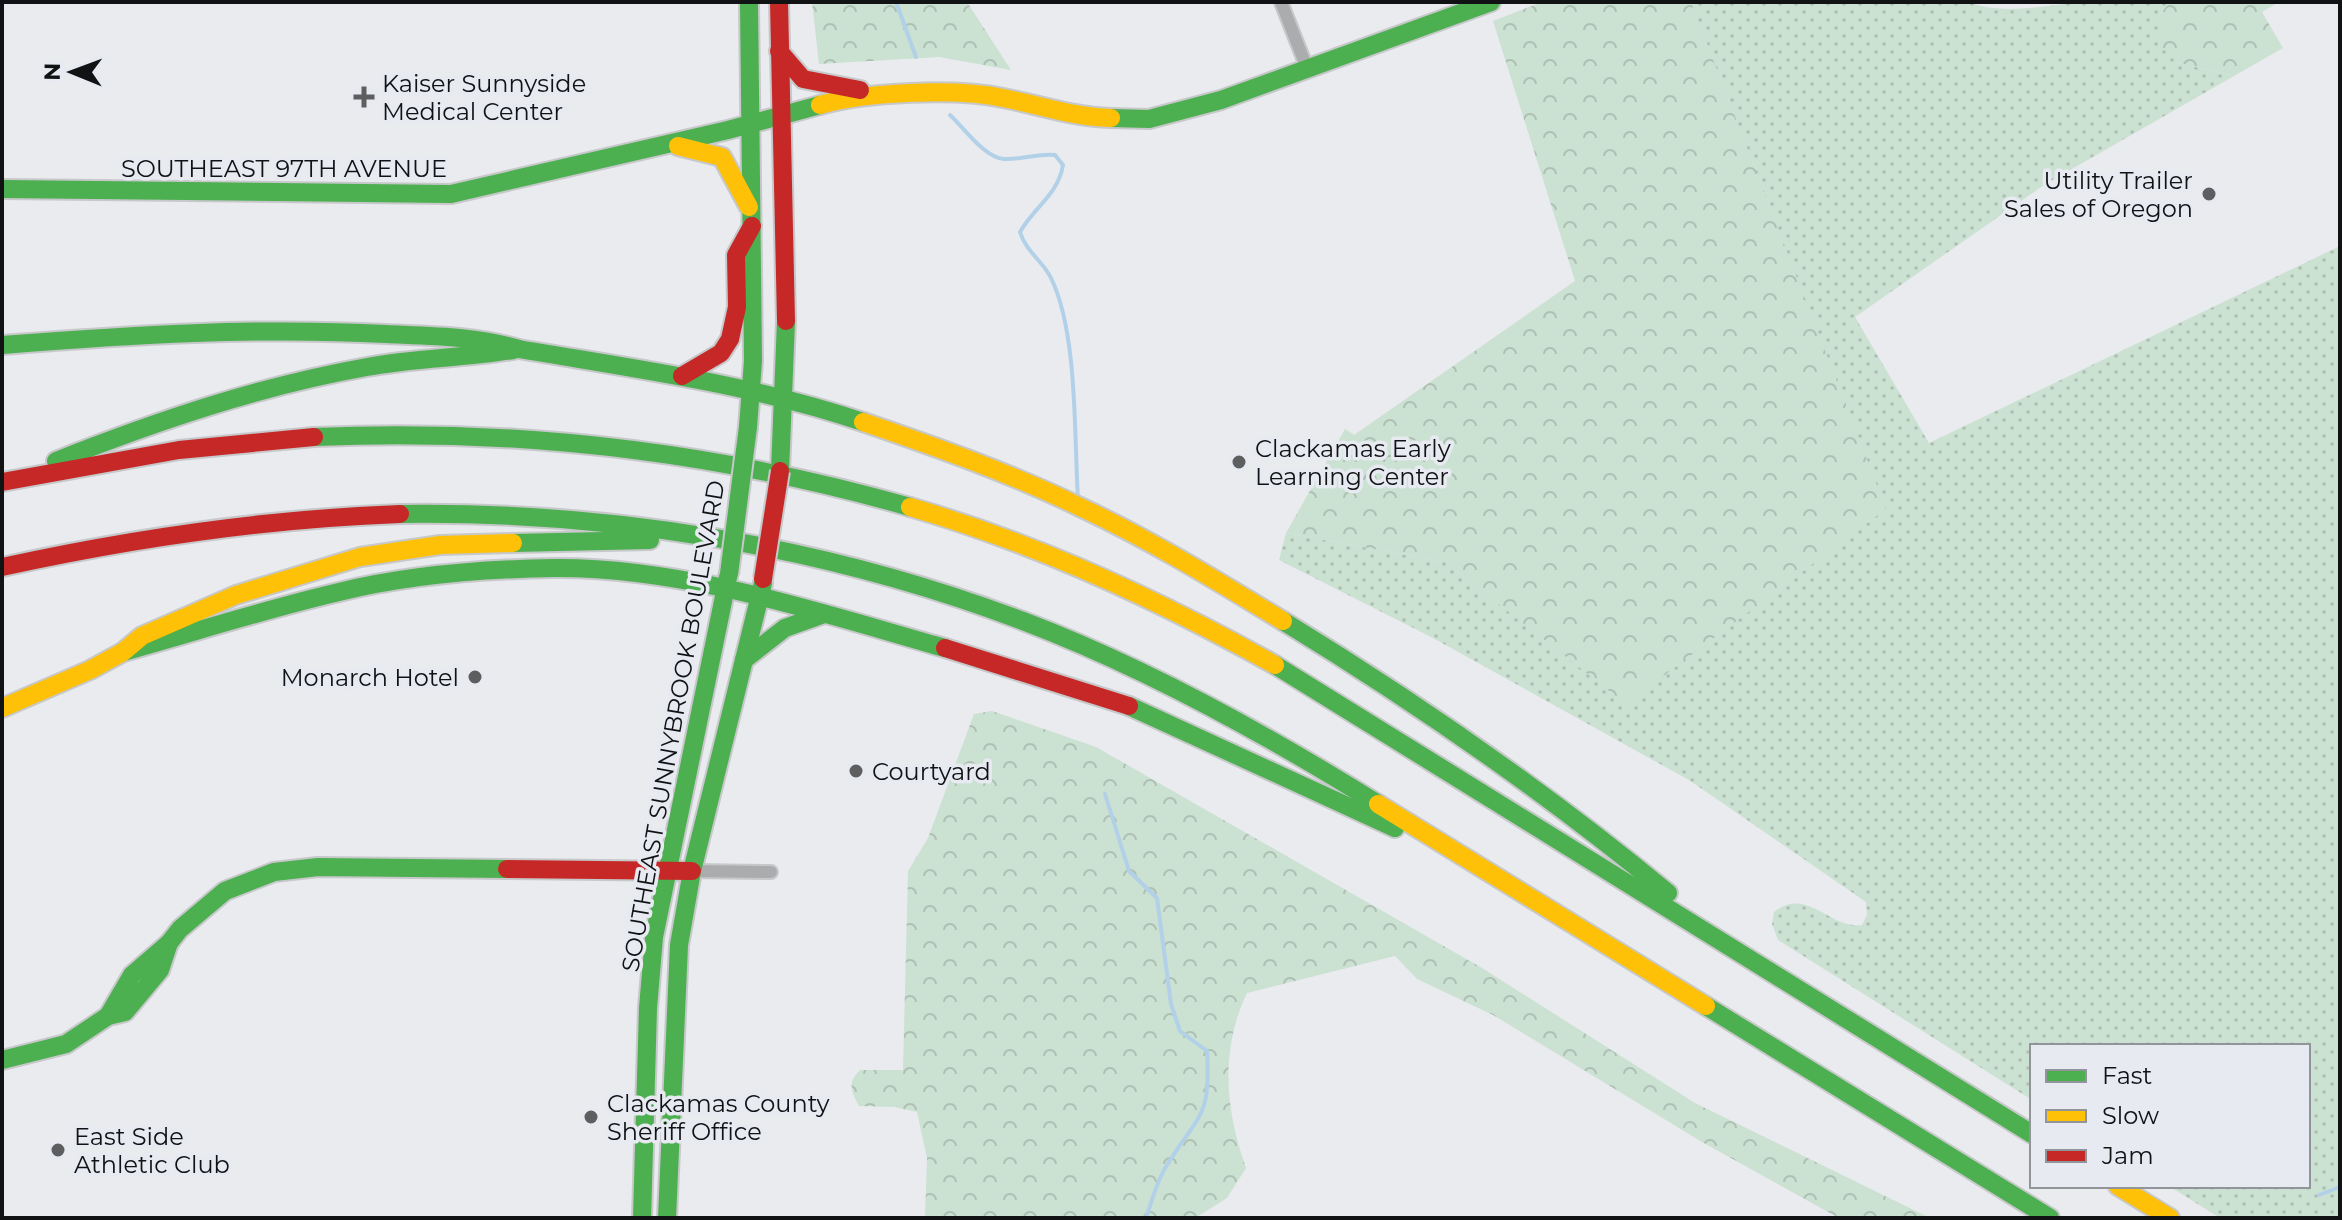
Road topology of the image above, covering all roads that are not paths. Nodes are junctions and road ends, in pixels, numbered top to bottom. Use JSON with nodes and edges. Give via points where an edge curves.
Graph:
{"nodes":[{"id":1,"x":749,"y":2,"type":"edge"},
{"id":2,"x":779,"y":2,"type":"edge"},
{"id":3,"x":1281,"y":2,"type":"edge"},
{"id":4,"x":1491,"y":2,"type":"edge"},
{"id":5,"x":779,"y":51,"type":"junction"},
{"id":6,"x":1307,"y":68,"type":"junction"},
{"id":7,"x":887,"y":93,"type":"junction"},
{"id":8,"x":780,"y":115,"type":"junction"},
{"id":9,"x":751,"y":124,"type":"junction"},
{"id":10,"x":667,"y":144,"type":"junction"},
{"id":11,"x":2,"y":189,"type":"edge"},
{"id":12,"x":752,"y":219,"type":"junction"},
{"id":13,"x":7,"y":339,"type":"edge"},
{"id":14,"x":519,"y":349,"type":"junction"},
{"id":15,"x":682,"y":376,"type":"junction"},
{"id":16,"x":751,"y":390,"type":"junction"},
{"id":17,"x":785,"y":397,"type":"junction"},
{"id":18,"x":4,"y":481,"type":"edge"},
{"id":19,"x":720,"y":539,"type":"junction"},
{"id":20,"x":2,"y":567,"type":"edge"},
{"id":21,"x":727,"y":581,"type":"junction"},
{"id":22,"x":761,"y":588,"type":"junction"},
{"id":23,"x":824,"y":614,"type":"junction"},
{"id":24,"x":123,"y":652,"type":"junction"},
{"id":25,"x":744,"y":660,"type":"junction"},
{"id":26,"x":26,"y":698,"type":"junction"},
{"id":27,"x":2,"y":708,"type":"edge"},
{"id":28,"x":2,"y":728,"type":"edge"},
{"id":29,"x":666,"y":871,"type":"junction"},
{"id":30,"x":692,"y":871,"type":"junction"},
{"id":31,"x":771,"y":872,"type":"dead end"},
{"id":32,"x":1489,"y":872,"type":"junction"},
{"id":33,"x":1724,"y":941,"type":"junction"},
{"id":34,"x":648,"y":1034,"type":"junction"},
{"id":35,"x":2,"y":1060,"type":"edge"},
{"id":36,"x":671,"y":1087,"type":"junction"},
{"id":37,"x":2030,"y":1133,"type":"edge"},
{"id":38,"x":2121,"y":1188,"type":"edge"},
{"id":39,"x":642,"y":1218,"type":"edge"},
{"id":40,"x":667,"y":1218,"type":"edge"},
{"id":41,"x":2050,"y":1218,"type":"edge"},
{"id":42,"x":2170,"y":1218,"type":"edge"}],
"edges":[{"from":1,"to":9,"type":"main road","name":"SOUTHEAST SUNNYBROOK BOULEVARD"},
{"from":2,"to":5,"type":"main road","name":"SOUTHEAST SUNNYBROOK BOULEVARD"},
{"from":3,"to":6,"type":"street"},
{"from":4,"to":6,"type":"main road","name":"SOUTHEAST 97TH AVENUE"},
{"from":5,"to":7,"type":"main road","via":[[811,82]]},
{"from":5,"to":8,"type":"main road","name":"SOUTHEAST SUNNYBROOK BOULEVARD"},
{"from":6,"to":7,"type":"main road","name":"SOUTHEAST 97TH AVENUE","via":[[1196,108],[1136,120],[1094,119],[1008,98]]},
{"from":7,"to":8,"type":"main road","name":"SOUTHEAST 97TH AVENUE"},
{"from":8,"to":9,"type":"main road","name":"SOUTHEAST 97TH AVENUE"},
{"from":8,"to":17,"type":"main road","name":"SOUTHEAST SUNNYBROOK BOULEVARD"},
{"from":9,"to":10,"type":"main road","name":"SOUTHEAST 97TH AVENUE"},
{"from":9,"to":12,"type":"main road","name":"SOUTHEAST SUNNYBROOK BOULEVARD"},
{"from":10,"to":11,"type":"main road","name":"SOUTHEAST 97TH AVENUE","via":[[451,194]]},
{"from":10,"to":12,"type":"main road","via":[[722,157]]},
{"from":12,"to":15,"type":"main road","via":[[736,255],[737,307],[730,339],[714,359]]},
{"from":12,"to":16,"type":"main road","name":"SOUTHEAST SUNNYBROOK BOULEVARD"},
{"from":13,"to":14,"type":"main road","via":[[315,330],[485,339]]},
{"from":14,"to":15,"type":"main road"},
{"from":14,"to":18,"type":"main road","via":[[382,365],[314,379],[151,422]]},
{"from":15,"to":16,"type":"main road"},
{"from":16,"to":17,"type":"main road"},
{"from":16,"to":21,"type":"main road","name":"SOUTHEAST SUNNYBROOK BOULEVARD","bridge":true},
{"from":17,"to":22,"type":"main road","name":"SOUTHEAST SUNNYBROOK BOULEVARD","bridge":true},
{"from":17,"to":33,"type":"main road","via":[[949,451],[1079,506],[1178,557],[1356,666],[1584,823]]},
{"from":18,"to":33,"type":"main road","via":[[196,447],[290,437],[457,434],[633,448],[718,461],[854,493],[947,519],[1151,599],[1298,680]]},
{"from":19,"to":20,"type":"main road","via":[[564,520],[357,515],[185,532]]},
{"from":19,"to":24,"type":"main road","via":[[440,545],[360,557],[236,595],[142,636]]},
{"from":19,"to":32,"type":"main road","via":[[935,592],[1110,658],[1319,767]]},
{"from":21,"to":22,"type":"main road"},
{"from":21,"to":24,"type":"main road","via":[[557,568],[441,575],[341,591]]},
{"from":21,"to":29,"type":"main road","name":"SOUTHEAST SUNNYBROOK BOULEVARD"},
{"from":22,"to":23,"type":"main road"},
{"from":22,"to":25,"type":"main road","name":"SOUTHEAST SUNNYBROOK BOULEVARD"},
{"from":23,"to":25,"type":"main road","via":[[785,628]]},
{"from":23,"to":32,"type":"main road","via":[[1128,706]]},
{"from":24,"to":26,"type":"main road"},
{"from":25,"to":30,"type":"main road","name":"SOUTHEAST SUNNYBROOK BOULEVARD"},
{"from":26,"to":27,"type":"main road"},
{"from":26,"to":28,"type":"main road"},
{"from":29,"to":30,"type":"main road"},
{"from":29,"to":34,"type":"main road","name":"SOUTHEAST SUNNYBROOK BOULEVARD","via":[[651,961]]},
{"from":29,"to":35,"type":"main road","via":[[287,870],[263,875],[225,891],[191,917],[169,943],[147,958],[112,1001],[108,1016],[66,1044]]},
{"from":30,"to":31,"type":"street"},
{"from":30,"to":36,"type":"main road","name":"SOUTHEAST SUNNYBROOK BOULEVARD","via":[[677,957]]},
{"from":32,"to":41,"type":"main road"},
{"from":33,"to":37,"type":"main road"},
{"from":34,"to":36,"type":"main road","via":[[657,1045],[659,1078]]},
{"from":34,"to":39,"type":"main road","name":"SOUTHEAST SUNNYBROOK BOULEVARD"},
{"from":36,"to":40,"type":"main road","name":"SOUTHEAST SUNNYBROOK BOULEVARD"},
{"from":38,"to":42,"type":"main road"}]}
